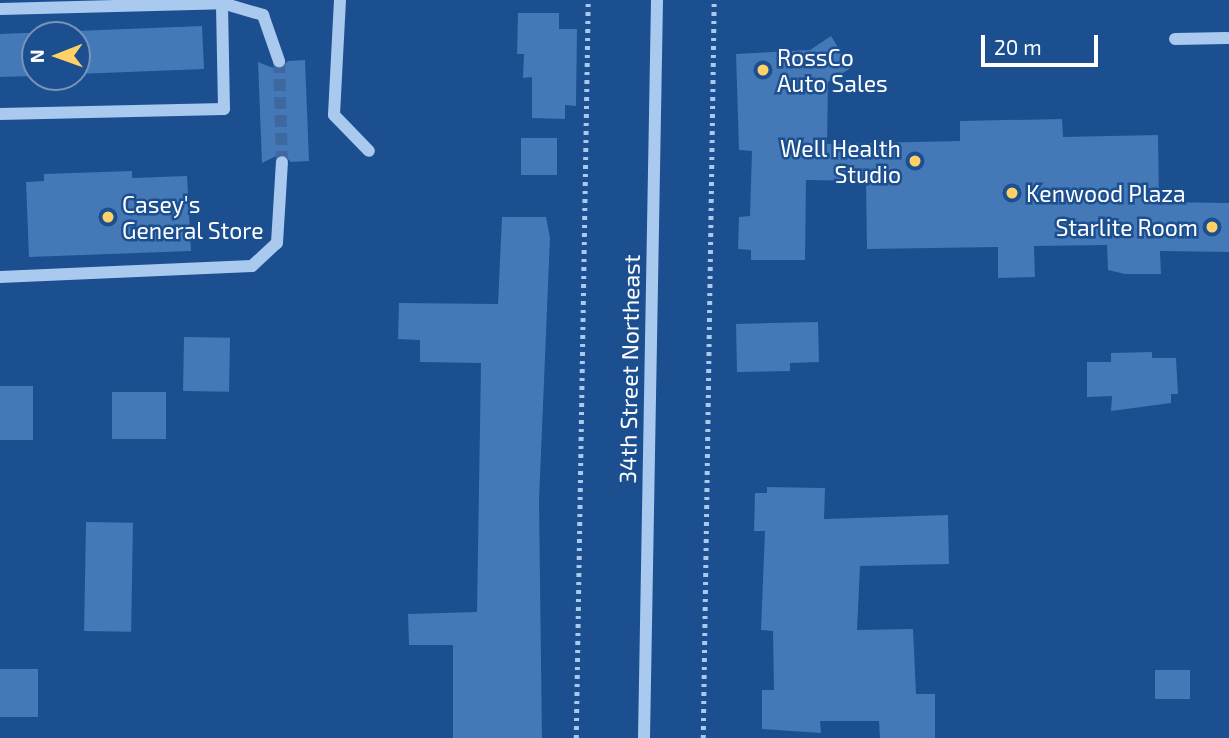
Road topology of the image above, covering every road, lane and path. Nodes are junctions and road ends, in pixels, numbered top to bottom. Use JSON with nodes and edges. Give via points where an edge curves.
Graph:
{"nodes":[{"id":1,"x":340,"y":0,"type":"edge"},
{"id":2,"x":588,"y":0,"type":"edge"},
{"id":3,"x":657,"y":0,"type":"edge"},
{"id":4,"x":714,"y":0,"type":"edge"},
{"id":5,"x":222,"y":1,"type":"edge"},
{"id":6,"x":0,"y":9,"type":"edge"},
{"id":7,"x":1227,"y":38,"type":"dead end"},
{"id":8,"x":1175,"y":39,"type":"dead end"},
{"id":9,"x":279,"y":61,"type":"tunnel mouth"},
{"id":10,"x":0,"y":114,"type":"edge"},
{"id":11,"x":369,"y":151,"type":"dead end"},
{"id":12,"x":282,"y":162,"type":"tunnel mouth"},
{"id":13,"x":0,"y":277,"type":"edge"},
{"id":14,"x":576,"y":738,"type":"edge"},
{"id":15,"x":644,"y":738,"type":"edge"},
{"id":16,"x":703,"y":738,"type":"edge"}],
"edges":[{"from":1,"to":11,"type":"street","via":[[334,115]]},
{"from":2,"to":14,"type":"path"},
{"from":3,"to":15,"type":"street","name":"34th Street Northeast"},
{"from":4,"to":16,"type":"path"},
{"from":5,"to":6,"type":"street"},
{"from":5,"to":9,"type":"street","via":[[263,16]]},
{"from":5,"to":10,"type":"street","via":[[224,109]]},
{"from":7,"to":8,"type":"street"},
{"from":12,"to":13,"type":"street","via":[[277,243],[252,266]]}]}
